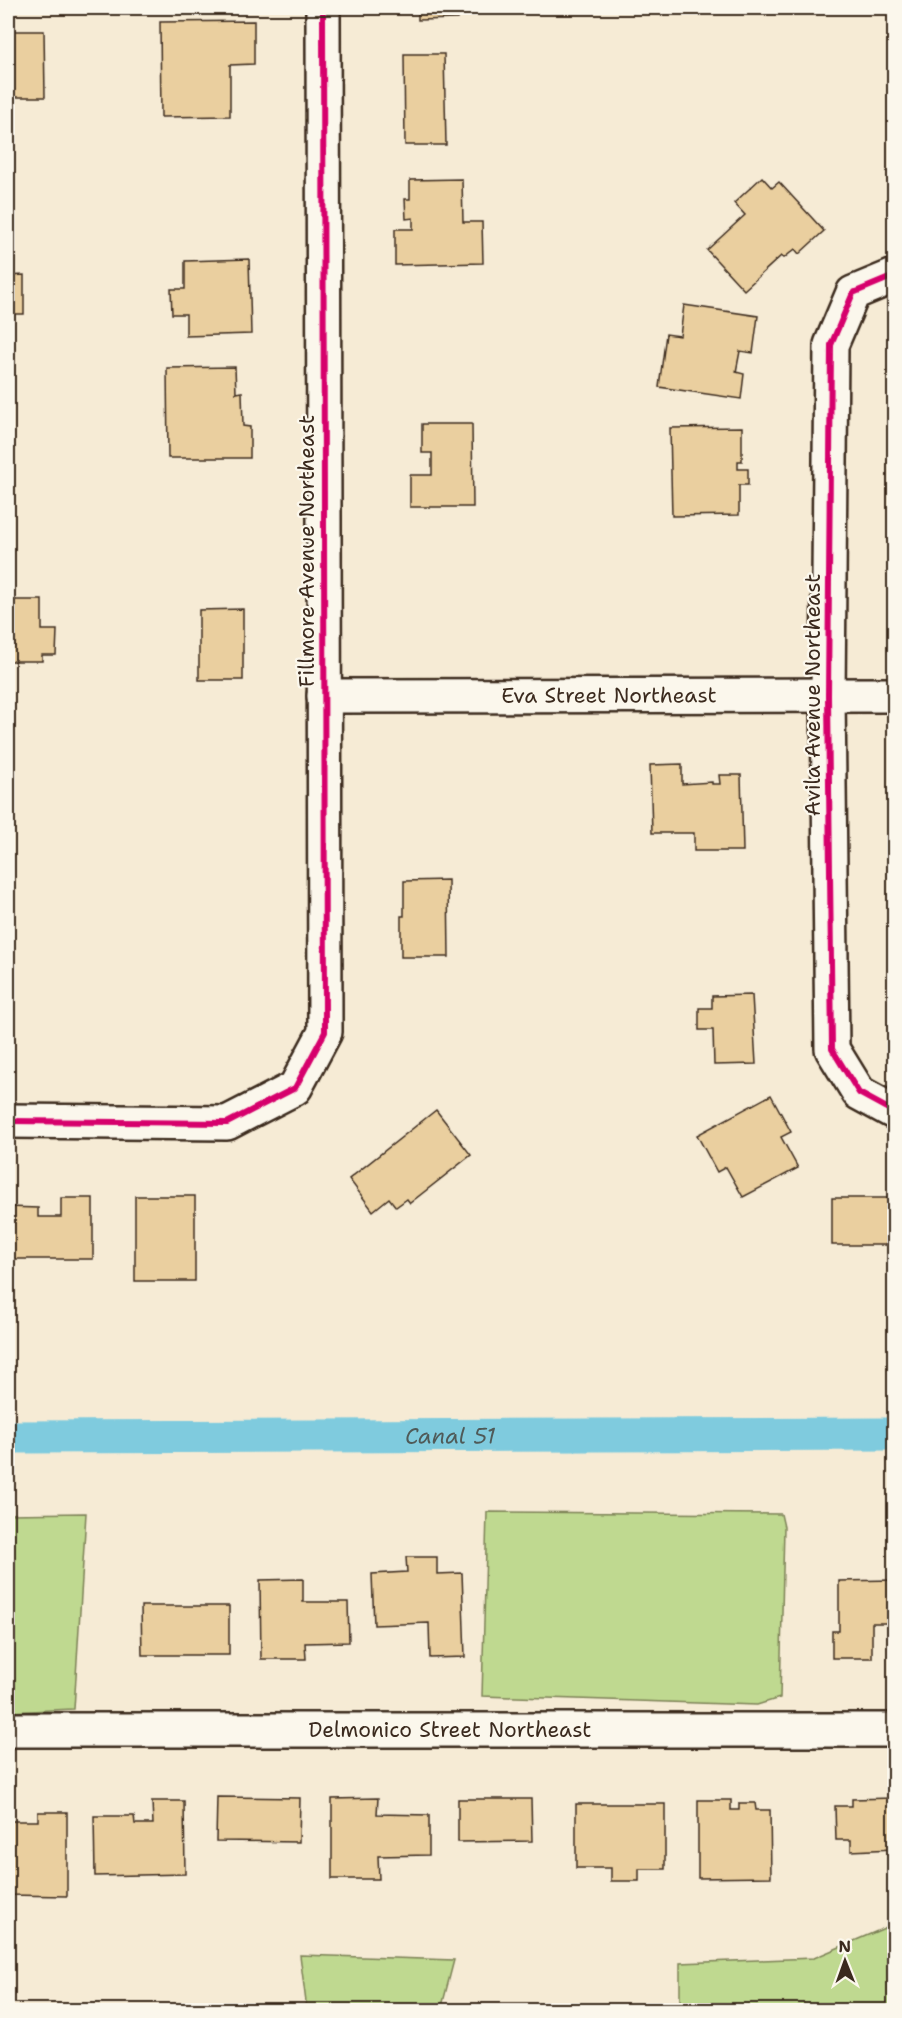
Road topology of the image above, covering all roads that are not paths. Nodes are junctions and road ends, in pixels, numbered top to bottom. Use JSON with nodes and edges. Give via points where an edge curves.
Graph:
{"nodes":[{"id":1,"x":323,"y":8,"type":"edge"},
{"id":2,"x":894,"y":276,"type":"edge"},
{"id":3,"x":894,"y":695,"type":"edge"},
{"id":4,"x":324,"y":696,"type":"junction"},
{"id":5,"x":828,"y":696,"type":"junction"},
{"id":6,"x":894,"y":1112,"type":"edge"},
{"id":7,"x":8,"y":1121,"type":"edge"},
{"id":8,"x":8,"y":1730,"type":"edge"},
{"id":9,"x":894,"y":1730,"type":"edge"}],
"edges":[{"from":1,"to":4,"type":"street","name":"Fillmore Avenue Northeast"},
{"from":2,"to":5,"type":"street","name":"Avila Avenue Northeast","via":[[853,293],[831,345]]},
{"from":3,"to":5,"type":"street","name":"Eva Street Northeast"},
{"from":4,"to":5,"type":"street","name":"Eva Street Northeast"},
{"from":4,"to":7,"type":"street","name":"Fillmore Avenue Northeast","via":[[325,1032],[295,1088],[227,1123]]},
{"from":5,"to":6,"type":"street","name":"Avila Avenue Northeast","via":[[832,1049],[859,1093]]},
{"from":8,"to":9,"type":"street","name":"Delmonico Street Northeast"}]}
